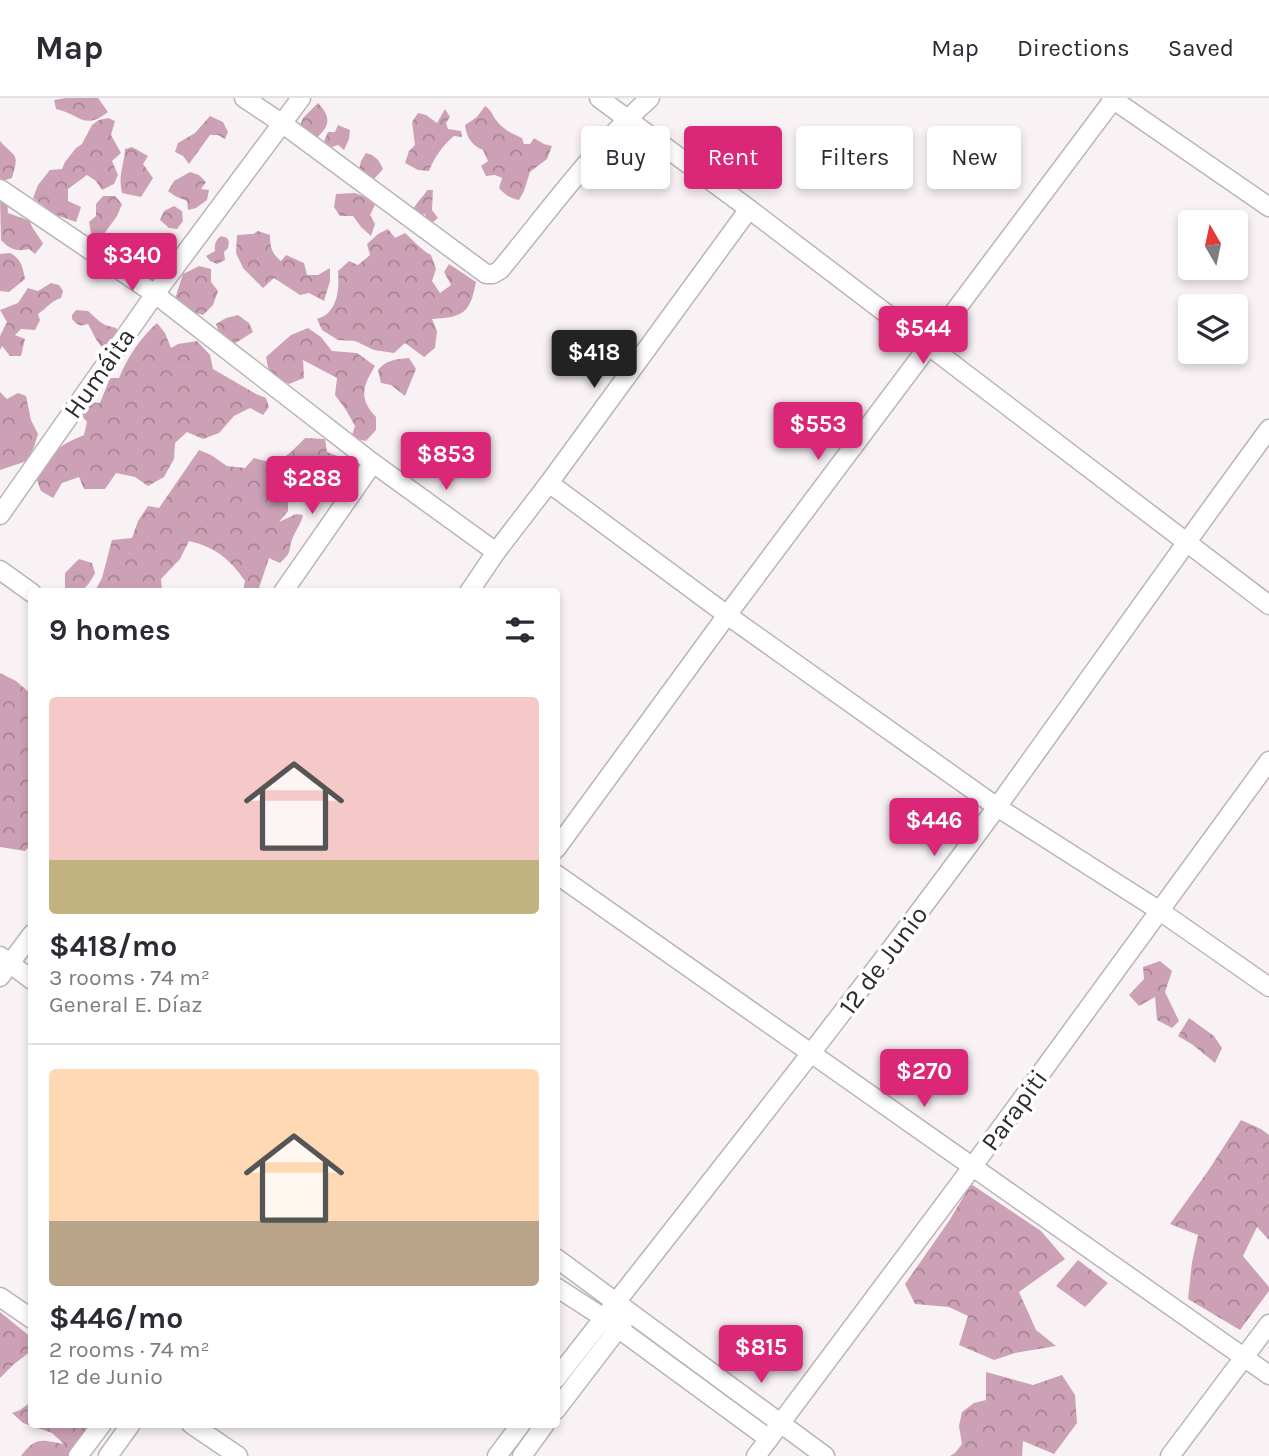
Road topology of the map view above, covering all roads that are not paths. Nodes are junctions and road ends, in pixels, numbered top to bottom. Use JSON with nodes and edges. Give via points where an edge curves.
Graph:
{"nodes":[{"id":1,"x":244,"y":98,"type":"edge"},
{"id":2,"x":302,"y":98,"type":"edge"},
{"id":3,"x":599,"y":98,"type":"edge"},
{"id":4,"x":650,"y":98,"type":"edge"},
{"id":5,"x":1112,"y":99,"type":"edge"},
{"id":6,"x":628,"y":118,"type":"junction"},
{"id":7,"x":283,"y":124,"type":"junction"},
{"id":8,"x":0,"y":189,"type":"edge"},
{"id":9,"x":1269,"y":207,"type":"edge"},
{"id":10,"x":749,"y":209,"type":"junction"},
{"id":11,"x":155,"y":294,"type":"junction"},
{"id":12,"x":929,"y":346,"type":"junction"},
{"id":13,"x":1269,"y":429,"type":"edge"},
{"id":14,"x":373,"y":463,"type":"junction"},
{"id":15,"x":549,"y":483,"type":"junction"},
{"id":16,"x":0,"y":515,"type":"edge"},
{"id":17,"x":1186,"y":541,"type":"junction"},
{"id":18,"x":496,"y":552,"type":"junction"},
{"id":19,"x":0,"y":570,"type":"edge"},
{"id":20,"x":286,"y":588,"type":"edge"},
{"id":21,"x":472,"y":588,"type":"edge"},
{"id":22,"x":28,"y":590,"type":"edge"},
{"id":23,"x":1269,"y":605,"type":"edge"},
{"id":24,"x":727,"y":615,"type":"junction"},
{"id":25,"x":1269,"y":761,"type":"edge"},
{"id":26,"x":997,"y":807,"type":"junction"},
{"id":27,"x":560,"y":844,"type":"edge"},
{"id":28,"x":560,"y":877,"type":"edge"},
{"id":29,"x":1160,"y":911,"type":"junction"},
{"id":30,"x":28,"y":938,"type":"edge"},
{"id":31,"x":3,"y":965,"type":"edge"},
{"id":32,"x":28,"y":978,"type":"edge"},
{"id":33,"x":1269,"y":987,"type":"edge"},
{"id":34,"x":812,"y":1054,"type":"junction"},
{"id":35,"x":973,"y":1166,"type":"junction"},
{"id":36,"x":560,"y":1261,"type":"edge"},
{"id":37,"x":560,"y":1290,"type":"edge"},
{"id":38,"x":0,"y":1297,"type":"edge"},
{"id":39,"x":624,"y":1307,"type":"junction"},
{"id":40,"x":28,"y":1316,"type":"edge"},
{"id":41,"x":611,"y":1323,"type":"junction"},
{"id":42,"x":1269,"y":1325,"type":"edge"},
{"id":43,"x":1245,"y":1358,"type":"junction"},
{"id":44,"x":560,"y":1375,"type":"edge"},
{"id":45,"x":1269,"y":1375,"type":"edge"},
{"id":46,"x":560,"y":1404,"type":"edge"},
{"id":47,"x":781,"y":1423,"type":"junction"},
{"id":48,"x":99,"y":1428,"type":"edge"},
{"id":49,"x":128,"y":1428,"type":"edge"},
{"id":50,"x":197,"y":1428,"type":"edge"},
{"id":51,"x":518,"y":1428,"type":"edge"},
{"id":52,"x":542,"y":1428,"type":"edge"},
{"id":53,"x":769,"y":1439,"type":"junction"},
{"id":54,"x":78,"y":1456,"type":"edge"},
{"id":55,"x":108,"y":1456,"type":"edge"},
{"id":56,"x":238,"y":1456,"type":"edge"},
{"id":57,"x":496,"y":1456,"type":"edge"},
{"id":58,"x":522,"y":1456,"type":"edge"},
{"id":59,"x":756,"y":1456,"type":"edge"},
{"id":60,"x":825,"y":1456,"type":"edge"},
{"id":61,"x":1170,"y":1456,"type":"edge"}],
"edges":[{"from":1,"to":7,"type":"street"},
{"from":2,"to":7,"type":"street","name":"Humáita"},
{"from":3,"to":6,"type":"street"},
{"from":4,"to":6,"type":"street"},
{"from":5,"to":9,"type":"street"},
{"from":5,"to":12,"type":"street"},
{"from":6,"to":7,"type":"street","via":[[493,274],[485,274]]},
{"from":6,"to":10,"type":"street"},
{"from":7,"to":11,"type":"street","name":"Humáita"},
{"from":8,"to":11,"type":"street"},
{"from":10,"to":12,"type":"street"},
{"from":10,"to":15,"type":"street"},
{"from":11,"to":14,"type":"street"},
{"from":11,"to":16,"type":"street","name":"Humáita"},
{"from":12,"to":17,"type":"street"},
{"from":12,"to":24,"type":"street"},
{"from":13,"to":17,"type":"street","name":"12 de Junio"},
{"from":14,"to":18,"type":"street"},
{"from":14,"to":20,"type":"street"},
{"from":15,"to":18,"type":"street"},
{"from":15,"to":24,"type":"street"},
{"from":17,"to":23,"type":"street"},
{"from":17,"to":26,"type":"street","name":"12 de Junio"},
{"from":18,"to":21,"type":"street"},
{"from":19,"to":22,"type":"street"},
{"from":24,"to":26,"type":"street"},
{"from":24,"to":27,"type":"street"},
{"from":25,"to":29,"type":"street","name":"Parapiti"},
{"from":26,"to":29,"type":"street"},
{"from":26,"to":34,"type":"street","name":"12 de Junio"},
{"from":28,"to":34,"type":"street"},
{"from":29,"to":33,"type":"street"},
{"from":29,"to":35,"type":"street","name":"Parapiti"},
{"from":30,"to":31,"type":"street"},
{"from":31,"to":32,"type":"street"},
{"from":34,"to":35,"type":"street"},
{"from":34,"to":39,"type":"street","name":"12 de Junio"},
{"from":35,"to":43,"type":"street"},
{"from":35,"to":47,"type":"street","name":"Parapiti"},
{"from":36,"to":39,"type":"street"},
{"from":37,"to":41,"type":"street"},
{"from":38,"to":40,"type":"street"},
{"from":39,"to":41,"type":"street","name":"12 de Junio"},
{"from":39,"to":47,"type":"street"},
{"from":41,"to":44,"type":"street","name":"12 de Junio"},
{"from":41,"to":46,"type":"street","name":"12 de Junio"},
{"from":41,"to":53,"type":"street"},
{"from":42,"to":43,"type":"street"},
{"from":43,"to":45,"type":"street"},
{"from":43,"to":61,"type":"street"},
{"from":47,"to":53,"type":"street","name":"Parapiti"},
{"from":47,"to":60,"type":"street"},
{"from":48,"to":54,"type":"street"},
{"from":49,"to":55,"type":"street"},
{"from":50,"to":56,"type":"street"},
{"from":51,"to":57,"type":"street"},
{"from":52,"to":58,"type":"street"},
{"from":53,"to":59,"type":"street","name":"Parapiti"}]}
